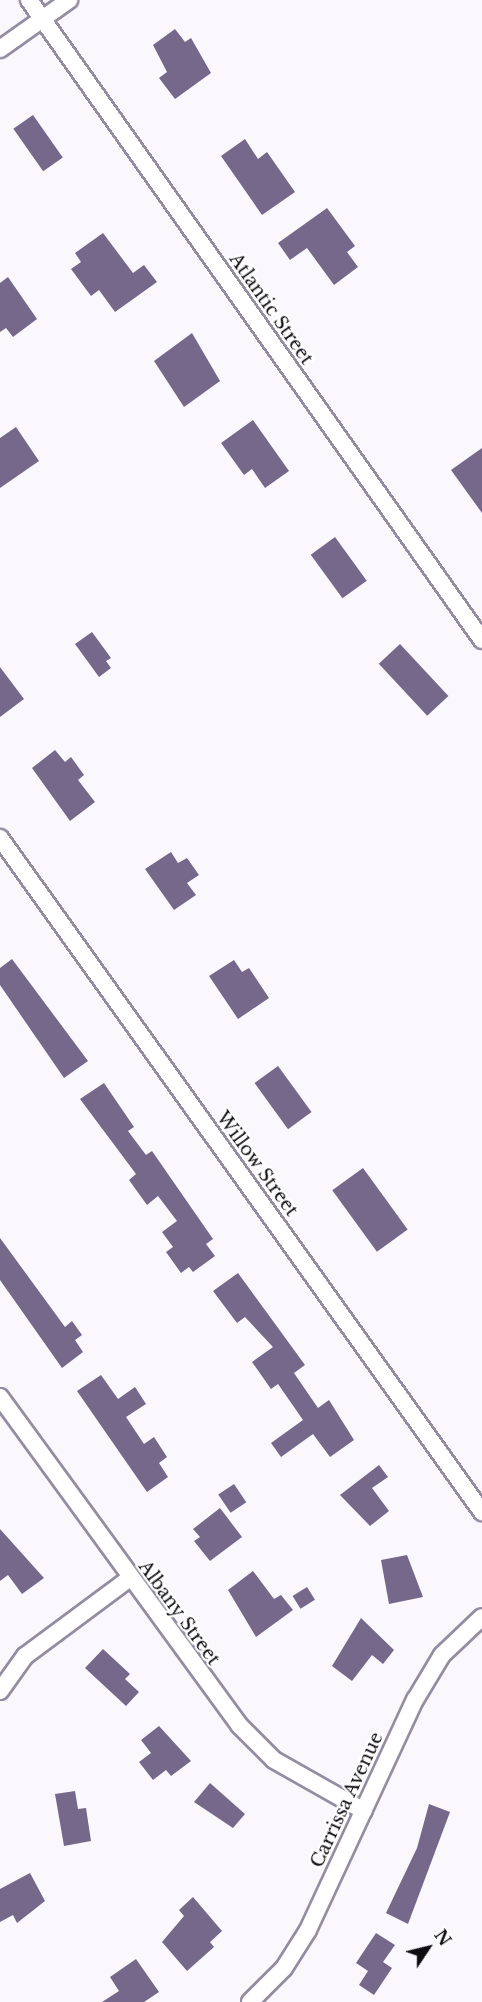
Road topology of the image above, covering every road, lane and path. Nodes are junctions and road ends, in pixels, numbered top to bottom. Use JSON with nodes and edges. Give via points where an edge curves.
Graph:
{"nodes":[{"id":1,"x":29,"y":0,"type":"edge"},
{"id":2,"x":69,"y":0,"type":"edge"},
{"id":3,"x":42,"y":19,"type":"junction"},
{"id":4,"x":0,"y":49,"type":"edge"},
{"id":5,"x":482,"y":640,"type":"edge"},
{"id":6,"x":0,"y":838,"type":"edge"},
{"id":7,"x":0,"y":1397,"type":"edge"},
{"id":8,"x":482,"y":1512,"type":"edge"},
{"id":9,"x":130,"y":1578,"type":"junction"},
{"id":10,"x":482,"y":1617,"type":"edge"},
{"id":11,"x":0,"y":1691,"type":"edge"},
{"id":12,"x":364,"y":1811,"type":"junction"},
{"id":13,"x":250,"y":2002,"type":"edge"}],
"edges":[{"from":1,"to":3,"type":"street","name":"Atlantic Street"},
{"from":2,"to":3,"type":"street"},
{"from":3,"to":4,"type":"street"},
{"from":3,"to":5,"type":"street","name":"Atlantic Street"},
{"from":6,"to":8,"type":"street","name":"Willow Street"},
{"from":7,"to":9,"type":"street","name":"Albany Street"},
{"from":9,"to":11,"type":"street","via":[[25,1656]]},
{"from":9,"to":12,"type":"street","name":"Albany Street","via":[[238,1725],[274,1760]]},
{"from":10,"to":12,"type":"street","name":"Carrissa Avenue","via":[[442,1655]]},
{"from":12,"to":13,"type":"street","name":"Carrissa Avenue","via":[[308,1930],[284,1968]]}]}
